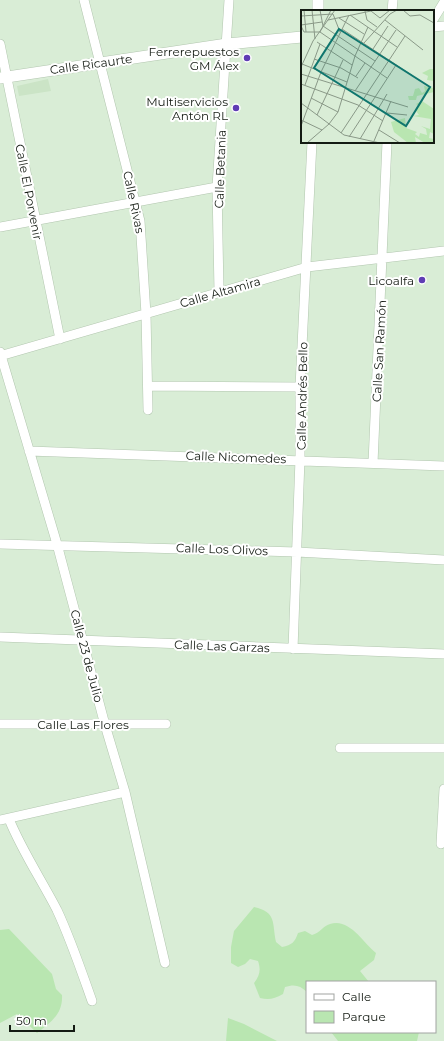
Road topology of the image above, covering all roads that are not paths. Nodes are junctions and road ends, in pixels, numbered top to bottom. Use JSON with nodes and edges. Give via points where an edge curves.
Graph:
{"nodes":[{"id":1,"x":84,"y":0,"type":"edge"},
{"id":2,"x":228,"y":0,"type":"edge"},
{"id":3,"x":393,"y":0,"type":"edge"},
{"id":4,"x":444,"y":2,"type":"edge"},
{"id":5,"x":392,"y":10,"type":"edge"},
{"id":6,"x":434,"y":18,"type":"edge"},
{"id":7,"x":444,"y":26,"type":"edge"},
{"id":8,"x":434,"y":27,"type":"edge"},
{"id":9,"x":301,"y":37,"type":"edge"},
{"id":10,"x":0,"y":44,"type":"edge"},
{"id":11,"x":227,"y":44,"type":"junction"},
{"id":12,"x":100,"y":63,"type":"junction"},
{"id":13,"x":3,"y":77,"type":"edge"},
{"id":14,"x":312,"y":143,"type":"edge"},
{"id":15,"x":388,"y":143,"type":"edge"},
{"id":16,"x":217,"y":187,"type":"junction"},
{"id":17,"x":136,"y":202,"type":"junction"},
{"id":18,"x":34,"y":222,"type":"junction"},
{"id":19,"x":0,"y":227,"type":"edge"},
{"id":20,"x":444,"y":250,"type":"edge"},
{"id":21,"x":383,"y":259,"type":"junction"},
{"id":22,"x":307,"y":267,"type":"junction"},
{"id":23,"x":219,"y":291,"type":"junction"},
{"id":24,"x":146,"y":314,"type":"junction"},
{"id":25,"x":60,"y":339,"type":"junction"},
{"id":26,"x":0,"y":355,"type":"edge"},
{"id":27,"x":149,"y":386,"type":"junction"},
{"id":28,"x":300,"y":388,"type":"junction"},
{"id":29,"x":148,"y":410,"type":"dead end"},
{"id":30,"x":29,"y":451,"type":"junction"},
{"id":31,"x":300,"y":460,"type":"junction"},
{"id":32,"x":373,"y":463,"type":"junction"},
{"id":33,"x":444,"y":466,"type":"edge"},
{"id":34,"x":0,"y":544,"type":"edge"},
{"id":35,"x":57,"y":544,"type":"junction"},
{"id":36,"x":297,"y":552,"type":"junction"},
{"id":37,"x":444,"y":560,"type":"edge"},
{"id":38,"x":0,"y":637,"type":"edge"},
{"id":39,"x":82,"y":640,"type":"junction"},
{"id":40,"x":293,"y":650,"type":"junction"},
{"id":41,"x":444,"y":654,"type":"edge"},
{"id":42,"x":0,"y":724,"type":"edge"},
{"id":43,"x":166,"y":724,"type":"dead end"},
{"id":44,"x":105,"y":725,"type":"junction"},
{"id":45,"x":340,"y":748,"type":"dead end"},
{"id":46,"x":444,"y":748,"type":"edge"},
{"id":47,"x":444,"y":789,"type":"edge"},
{"id":48,"x":125,"y":792,"type":"junction"},
{"id":49,"x":4,"y":819,"type":"edge"},
{"id":50,"x":440,"y":844,"type":"dead end"},
{"id":51,"x":166,"y":963,"type":"dead end"},
{"id":52,"x":92,"y":1001,"type":"dead end"}],
"edges":[{"from":1,"to":12,"type":"street","name":"Calle Rivas"},
{"from":2,"to":11,"type":"street","name":"Calle Betania"},
{"from":3,"to":5,"type":"street"},
{"from":4,"to":6,"type":"street"},
{"from":7,"to":8,"type":"street"},
{"from":9,"to":11,"type":"street","name":"Calle Ricaurte"},
{"from":10,"to":13,"type":"street","name":"Calle El Porvenir"},
{"from":11,"to":12,"type":"street","name":"Calle Ricaurte"},
{"from":11,"to":16,"type":"street","name":"Calle Betania"},
{"from":12,"to":13,"type":"street","name":"Calle Ricaurte"},
{"from":12,"to":17,"type":"street","name":"Calle Rivas"},
{"from":13,"to":18,"type":"street","name":"Calle El Porvenir"},
{"from":14,"to":22,"type":"street","name":"Calle Andrés Bello"},
{"from":15,"to":21,"type":"street","name":"Calle San Ramón"},
{"from":16,"to":17,"type":"street"},
{"from":16,"to":23,"type":"street","name":"Calle Betania"},
{"from":17,"to":18,"type":"street"},
{"from":17,"to":24,"type":"street","name":"Calle Rivas","via":[[140,221]]},
{"from":18,"to":19,"type":"street"},
{"from":18,"to":25,"type":"street","name":"Calle El Porvenir"},
{"from":20,"to":21,"type":"street","name":"Calle Altamira"},
{"from":21,"to":22,"type":"street","name":"Calle Altamira"},
{"from":21,"to":32,"type":"street","name":"Calle San Ramón"},
{"from":22,"to":23,"type":"street","name":"Calle Altamira"},
{"from":22,"to":28,"type":"street","name":"Calle Andrés Bello"},
{"from":23,"to":24,"type":"street","name":"Calle Altamira"},
{"from":24,"to":25,"type":"street","name":"Calle Altamira"},
{"from":24,"to":27,"type":"street","name":"Calle Rivas"},
{"from":25,"to":26,"type":"street","name":"Calle Altamira"},
{"from":26,"to":30,"type":"street","name":"Calle 23 de Julio"},
{"from":27,"to":28,"type":"street"},
{"from":27,"to":29,"type":"street","name":"Calle Rivas"},
{"from":28,"to":31,"type":"street","name":"Calle Andrés Bello"},
{"from":30,"to":31,"type":"street","name":"Calle Nicomedes"},
{"from":30,"to":35,"type":"street","name":"Calle 23 de Julio"},
{"from":31,"to":32,"type":"street","name":"Calle Nicomedes"},
{"from":31,"to":36,"type":"street","name":"Calle Andrés Bello"},
{"from":32,"to":33,"type":"street","name":"Calle Nicomedes"},
{"from":34,"to":35,"type":"street","name":"Calle Los Olivos"},
{"from":35,"to":36,"type":"street","name":"Calle Los Olivos"},
{"from":35,"to":39,"type":"street","name":"Calle 23 de Julio"},
{"from":36,"to":37,"type":"street","name":"Calle Los Olivos"},
{"from":36,"to":40,"type":"street","name":"Calle Andrés Bello"},
{"from":38,"to":39,"type":"street","name":"Calle Las Garzas"},
{"from":39,"to":40,"type":"street","name":"Calle Las Garzas"},
{"from":39,"to":44,"type":"street","name":"Calle 23 de Julio"},
{"from":40,"to":41,"type":"street","name":"Calle Las Garzas"},
{"from":42,"to":44,"type":"street","name":"Calle Las Flores"},
{"from":43,"to":44,"type":"street","name":"Calle Las Flores"},
{"from":44,"to":48,"type":"street","name":"Calle 23 de Julio"},
{"from":45,"to":46,"type":"street"},
{"from":47,"to":50,"type":"street"},
{"from":48,"to":49,"type":"street"},
{"from":48,"to":51,"type":"street","name":"Calle 23 de Julio"},
{"from":49,"to":52,"type":"street","via":[[72,942]]}]}
